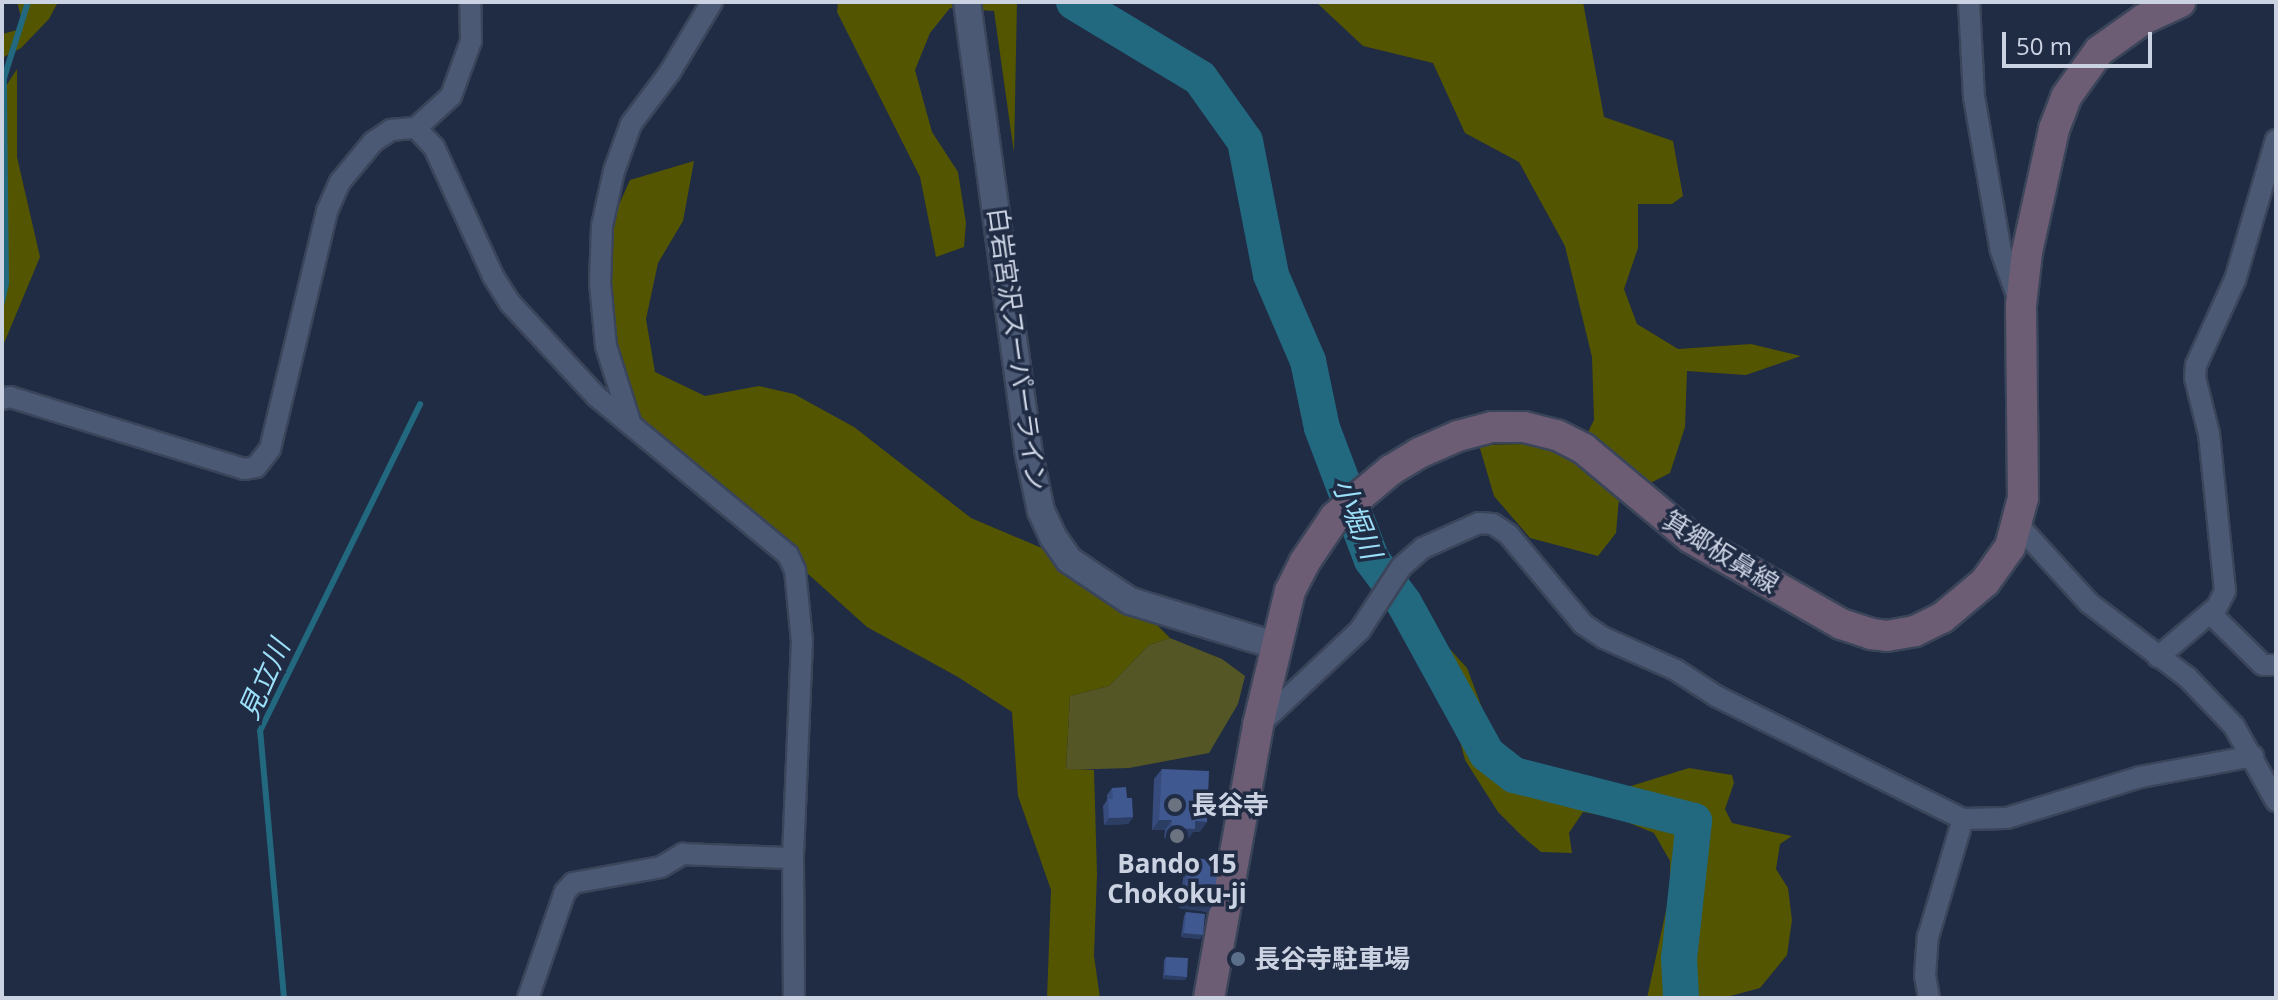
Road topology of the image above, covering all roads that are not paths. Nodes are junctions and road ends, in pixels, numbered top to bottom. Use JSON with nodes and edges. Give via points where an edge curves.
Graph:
{"nodes":[{"id":1,"x":470,"y":2,"type":"edge"},
{"id":2,"x":712,"y":2,"type":"edge"},
{"id":3,"x":967,"y":2,"type":"edge"},
{"id":4,"x":1969,"y":2,"type":"edge"},
{"id":5,"x":2180,"y":2,"type":"edge"},
{"id":6,"x":416,"y":128,"type":"junction"},
{"id":7,"x":2276,"y":140,"type":"edge"},
{"id":8,"x":2021,"y":305,"type":"junction"},
{"id":9,"x":2,"y":399,"type":"edge"},
{"id":10,"x":631,"y":425,"type":"junction"},
{"id":11,"x":2018,"y":525,"type":"junction"},
{"id":12,"x":2210,"y":613,"type":"junction"},
{"id":13,"x":1277,"y":646,"type":"junction"},
{"id":14,"x":2158,"y":657,"type":"junction"},
{"id":15,"x":2276,"y":665,"type":"edge"},
{"id":16,"x":1258,"y":725,"type":"junction"},
{"id":17,"x":2253,"y":756,"type":"junction"},
{"id":18,"x":2276,"y":801,"type":"edge"},
{"id":19,"x":1963,"y":819,"type":"junction"},
{"id":20,"x":793,"y":858,"type":"junction"},
{"id":21,"x":528,"y":998,"type":"edge"},
{"id":22,"x":794,"y":998,"type":"edge"},
{"id":23,"x":1209,"y":998,"type":"edge"},
{"id":24,"x":1929,"y":998,"type":"edge"}],
"edges":[{"from":1,"to":6,"type":"street","via":[[471,41],[451,96]]},
{"from":2,"to":10,"type":"street","via":[[631,124],[602,226],[606,346]]},
{"from":3,"to":13,"type":"street","name":"白岩宮沢スーパーライン","via":[[1028,449],[1041,511],[1053,537],[1069,560],[1130,601]]},
{"from":4,"to":8,"type":"street","via":[[1974,97],[2001,251]]},
{"from":5,"to":8,"type":"main road","name":"箕郷板鼻線","via":[[2152,14],[2099,51],[2066,97],[2046,156]]},
{"from":6,"to":9,"type":"street","via":[[391,130],[373,142],[340,182],[327,211],[270,449],[256,467],[244,469],[10,397]]},
{"from":6,"to":10,"type":"street","via":[[434,147],[510,303],[596,396]]},
{"from":7,"to":12,"type":"street","via":[[2235,280],[2196,365],[2209,434],[2225,591]]},
{"from":8,"to":11,"type":"main road","name":"箕郷板鼻線","via":[[2024,484]]},
{"from":10,"to":20,"type":"street","via":[[788,555],[795,570],[802,641]]},
{"from":11,"to":13,"type":"main road","name":"箕郷板鼻線","via":[[2010,547],[1985,582],[1942,618],[1903,635],[1871,634],[1841,624],[1691,538],[1570,441],[1541,430],[1492,427],[1419,453],[1335,517],[1290,591]]},
{"from":11,"to":14,"type":"street","via":[[2089,603]]},
{"from":12,"to":14,"type":"street"},
{"from":12,"to":15,"type":"street","via":[[2263,665]]},
{"from":13,"to":16,"type":"main road","name":"箕郷板鼻線"},
{"from":14,"to":17,"type":"street","via":[[2187,677],[2234,726]]},
{"from":16,"to":19,"type":"street","via":[[1360,630],[1401,567],[1423,548],[1479,523],[1493,524],[1508,534],[1593,631]]},
{"from":16,"to":23,"type":"main road","name":"箕郷板鼻線"},
{"from":17,"to":18,"type":"street"},
{"from":17,"to":19,"type":"street","via":[[2140,777],[2007,818]]},
{"from":19,"to":24,"type":"street","via":[[1928,937]]},
{"from":20,"to":21,"type":"street","via":[[683,854],[661,867],[573,883],[565,892]]},
{"from":20,"to":22,"type":"street"}]}
